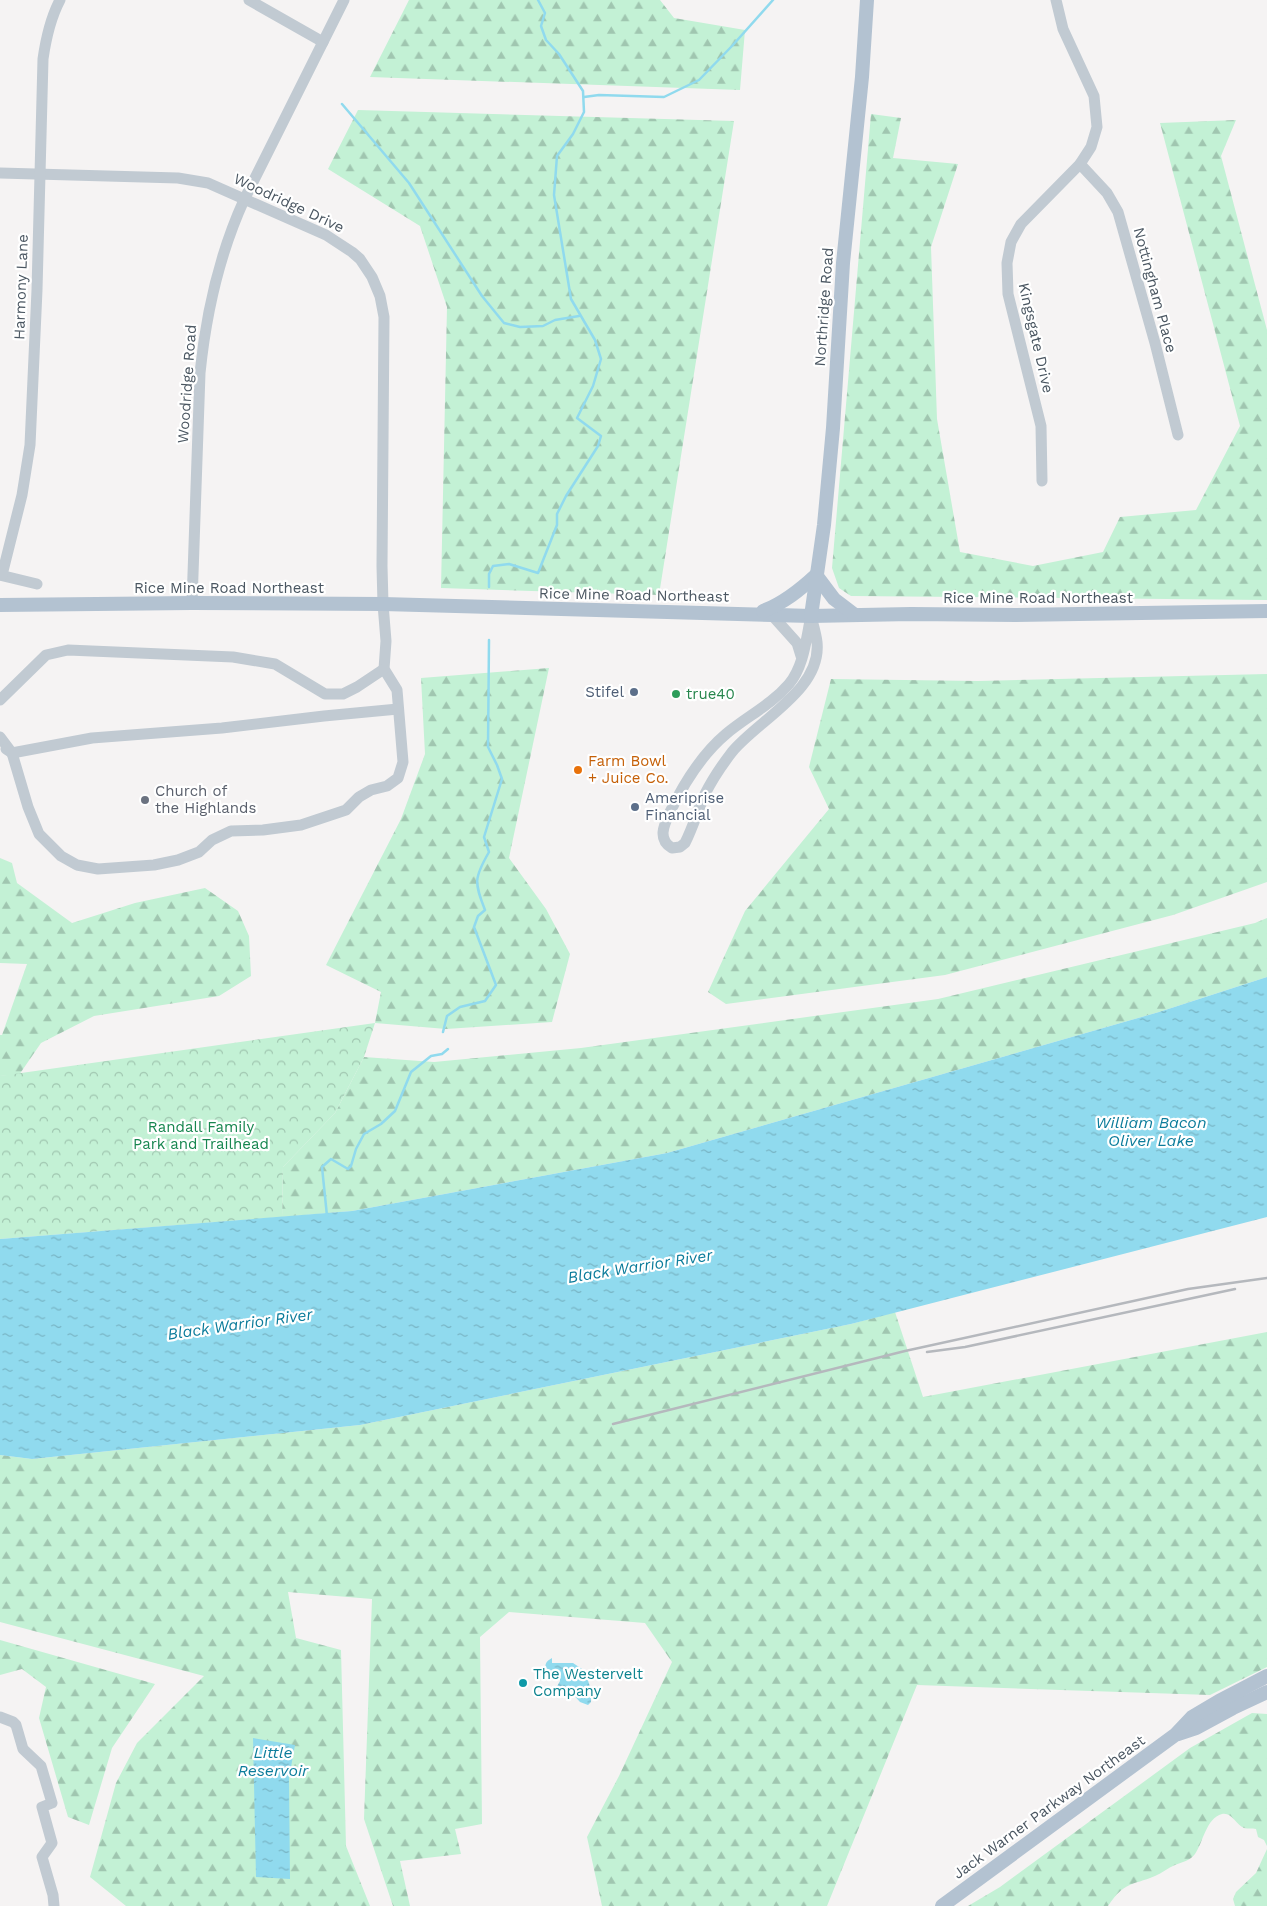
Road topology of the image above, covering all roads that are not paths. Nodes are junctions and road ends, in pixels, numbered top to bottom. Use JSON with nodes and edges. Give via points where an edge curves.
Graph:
{"nodes":[{"id":1,"x":60,"y":0,"type":"edge"},
{"id":2,"x":249,"y":0,"type":"edge"},
{"id":3,"x":344,"y":0,"type":"edge"},
{"id":4,"x":867,"y":0,"type":"edge"},
{"id":5,"x":1056,"y":0,"type":"edge"},
{"id":6,"x":323,"y":42,"type":"junction"},
{"id":7,"x":1080,"y":164,"type":"junction"},
{"id":8,"x":0,"y":173,"type":"edge"},
{"id":9,"x":39,"y":174,"type":"junction"},
{"id":10,"x":244,"y":200,"type":"junction"},
{"id":11,"x":1178,"y":435,"type":"dead end"},
{"id":12,"x":1042,"y":481,"type":"dead end"},
{"id":13,"x":1,"y":575,"type":"edge"},
{"id":14,"x":816,"y":575,"type":"junction"},
{"id":15,"x":37,"y":584,"type":"dead end"},
{"id":16,"x":192,"y":602,"type":"junction"},
{"id":17,"x":383,"y":604,"type":"junction"},
{"id":18,"x":0,"y":605,"type":"edge"},
{"id":19,"x":1267,"y":611,"type":"edge"},
{"id":20,"x":764,"y":614,"type":"junction"},
{"id":21,"x":856,"y":615,"type":"junction"},
{"id":22,"x":811,"y":616,"type":"junction"},
{"id":23,"x":802,"y":660,"type":"junction"},
{"id":24,"x":384,"y":669,"type":"junction"},
{"id":25,"x":0,"y":700,"type":"edge"},
{"id":26,"x":398,"y":709,"type":"junction"},
{"id":27,"x":0,"y":737,"type":"edge"},
{"id":28,"x":0,"y":746,"type":"edge"},
{"id":29,"x":12,"y":753,"type":"junction"},
{"id":30,"x":1267,"y":1676,"type":"edge"},
{"id":31,"x":1267,"y":1692,"type":"edge"},
{"id":32,"x":0,"y":1717,"type":"edge"},
{"id":33,"x":1175,"y":1735,"type":"junction"},
{"id":34,"x":54,"y":1906,"type":"edge"},
{"id":35,"x":942,"y":1906,"type":"edge"}],
"edges":[{"from":1,"to":9,"type":"street","name":"Harmony Lane","via":[[46,38],[43,59]]},
{"from":2,"to":6,"type":"street"},
{"from":3,"to":6,"type":"street","name":"Woodridge Road"},
{"from":4,"to":14,"type":"main road","name":"Northridge Road","via":[[843,263],[833,428]]},
{"from":5,"to":7,"type":"street","name":"Kingsgate Drive","via":[[1063,29],[1094,96],[1097,127],[1091,147]]},
{"from":6,"to":10,"type":"street","name":"Woodridge Road"},
{"from":7,"to":11,"type":"street","name":"Nottingham Place","via":[[1107,193],[1118,212]]},
{"from":7,"to":12,"type":"street","name":"Kingsgate Drive","via":[[1021,224],[1011,242],[1007,263],[1008,294],[1041,426]]},
{"from":8,"to":9,"type":"street","name":"Woodridge Drive"},
{"from":9,"to":10,"type":"street","name":"Woodridge Drive","via":[[178,178],[208,183]]},
{"from":9,"to":13,"type":"street","name":"Harmony Lane","via":[[30,445],[22,496]]},
{"from":10,"to":16,"type":"street","name":"Woodridge Road","via":[[220,267],[204,342]]},
{"from":10,"to":17,"type":"street","name":"Woodridge Drive","via":[[344,245],[360,259],[380,296],[386,339]]},
{"from":13,"to":15,"type":"street"},
{"from":14,"to":20,"type":"main road","via":[[799,592]]},
{"from":14,"to":21,"type":"main road","via":[[834,599]]},
{"from":14,"to":22,"type":"main road","name":"Northridge Road"},
{"from":16,"to":17,"type":"main road","name":"Rice Mine Road Northeast"},
{"from":16,"to":18,"type":"main road","name":"Rice Mine Road Northeast"},
{"from":17,"to":20,"type":"main road","name":"Rice Mine Road Northeast"},
{"from":17,"to":24,"type":"street","name":"Woodridge Drive"},
{"from":19,"to":21,"type":"main road","name":"Rice Mine Road Northeast","via":[[1016,616]]},
{"from":20,"to":22,"type":"main road","name":"Rice Mine Road Northeast"},
{"from":20,"to":23,"type":"street","via":[[797,643]]},
{"from":21,"to":22,"type":"main road","name":"Rice Mine Road Northeast"},
{"from":22,"to":23,"type":"street"},
{"from":22,"to":23,"type":"street","via":[[818,643],[815,661],[798,693],[748,734],[732,752],[705,795],[685,843],[672,848],[666,844],[662,837],[663,826],[680,792],[703,758],[725,735],[776,697],[797,673]]},
{"from":24,"to":25,"type":"street","via":[[358,688],[343,694],[325,694],[275,664],[234,657],[68,650],[46,656]]},
{"from":24,"to":26,"type":"street","via":[[398,690]]},
{"from":26,"to":29,"type":"street","via":[[92,738]]},
{"from":26,"to":29,"type":"street","via":[[403,762],[398,778],[387,786],[370,790],[346,810],[301,825],[231,831],[212,840],[199,852],[154,865],[98,869],[77,865],[61,856],[39,834]]},
{"from":27,"to":29,"type":"street"},
{"from":28,"to":29,"type":"street"},
{"from":30,"to":33,"type":"main road","name":"Jack Warner Parkway Northeast","via":[[1192,1717]]},
{"from":31,"to":33,"type":"main road","name":"Jack Warner Parkway Northeast","via":[[1196,1728]]},
{"from":32,"to":34,"type":"street","via":[[14,1722],[23,1749],[41,1766],[52,1804],[42,1807],[52,1843],[42,1857]]},
{"from":33,"to":35,"type":"main road","name":"Jack Warner Parkway Northeast"}]}
